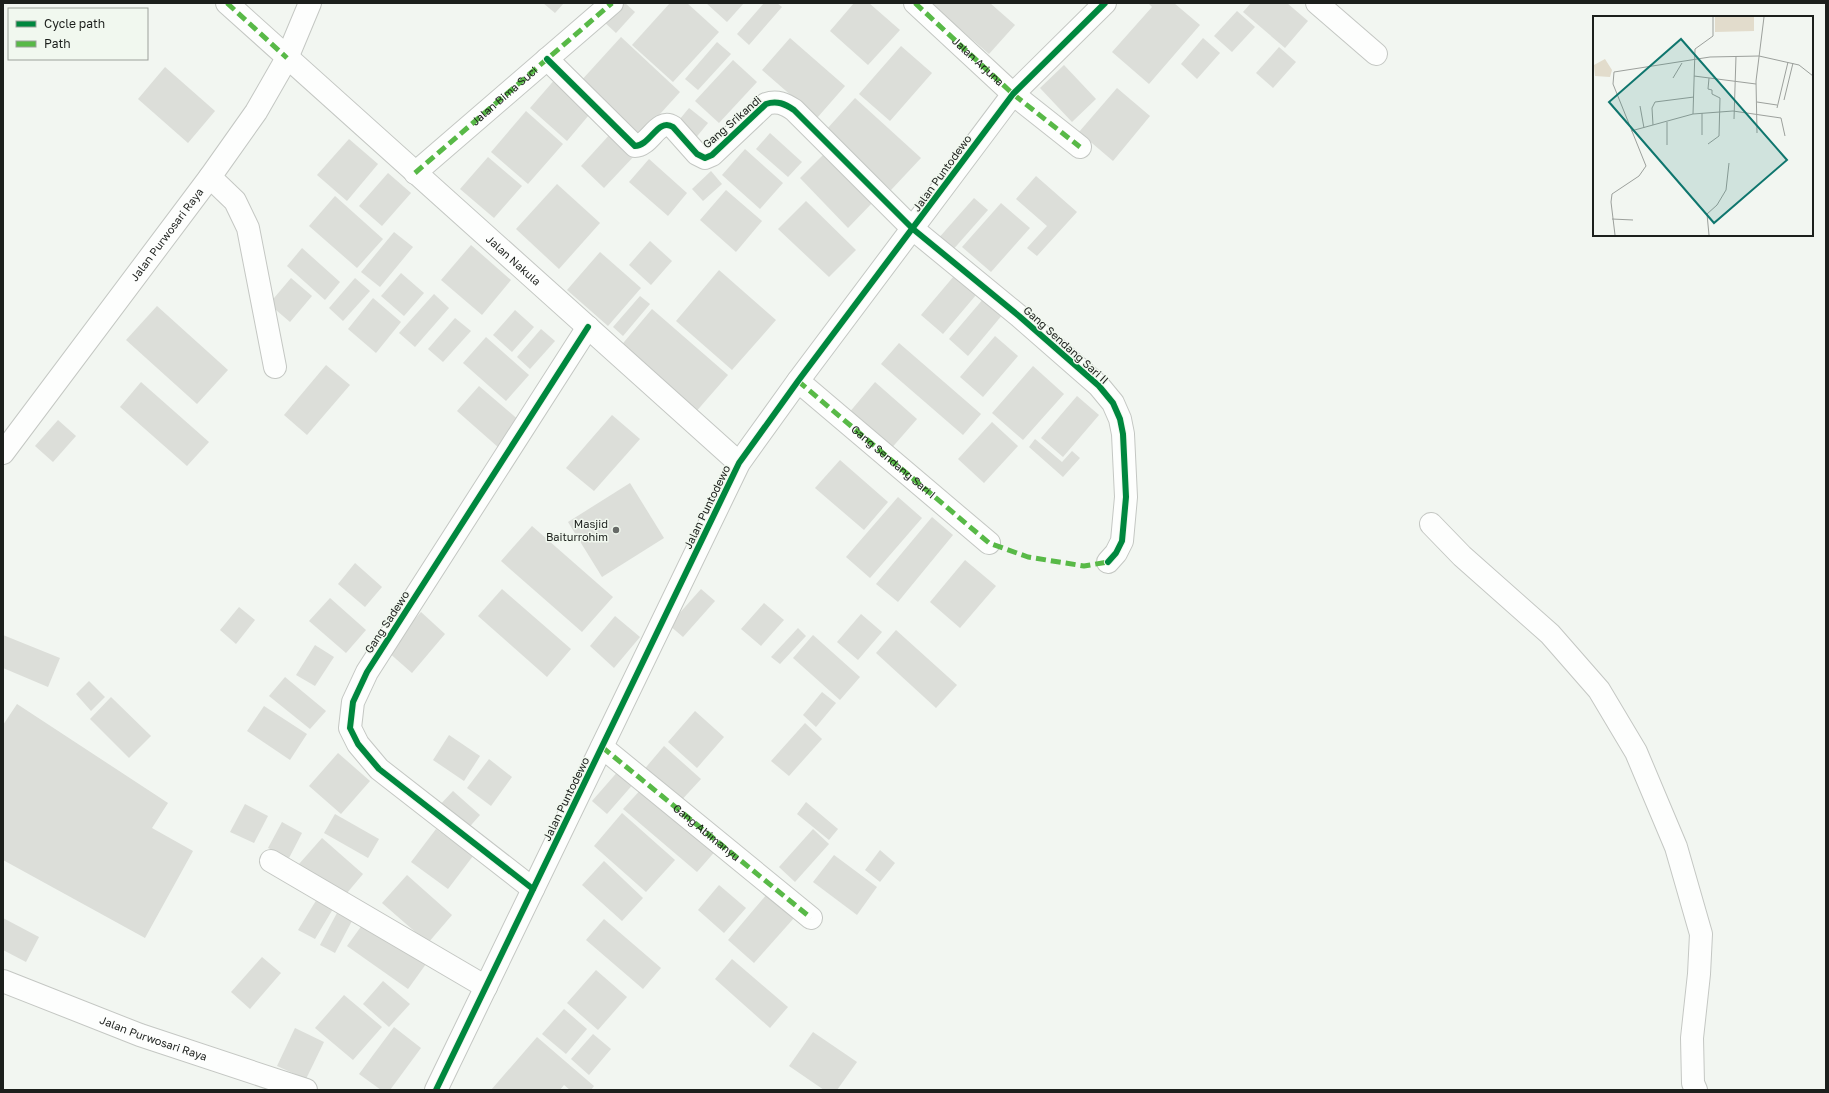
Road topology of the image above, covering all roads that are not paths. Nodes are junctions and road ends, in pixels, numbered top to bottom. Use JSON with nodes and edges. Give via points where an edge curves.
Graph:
{"nodes":[{"id":1,"x":227,"y":3,"type":"edge"},
{"id":2,"x":310,"y":3,"type":"edge"},
{"id":3,"x":612,"y":3,"type":"edge"},
{"id":4,"x":915,"y":3,"type":"edge"},
{"id":5,"x":1104,"y":3,"type":"edge"},
{"id":6,"x":1317,"y":3,"type":"edge"},
{"id":7,"x":1376,"y":54,"type":"dead end"},
{"id":8,"x":287,"y":58,"type":"junction"},
{"id":9,"x":547,"y":59,"type":"junction"},
{"id":10,"x":1013,"y":94,"type":"junction"},
{"id":11,"x":1080,"y":147,"type":"dead end"},
{"id":12,"x":415,"y":173,"type":"junction"},
{"id":13,"x":210,"y":178,"type":"junction"},
{"id":14,"x":913,"y":229,"type":"junction"},
{"id":15,"x":588,"y":327,"type":"junction"},
{"id":16,"x":275,"y":367,"type":"dead end"},
{"id":17,"x":798,"y":381,"type":"junction"},
{"id":18,"x":3,"y":453,"type":"edge"},
{"id":19,"x":739,"y":463,"type":"junction"},
{"id":20,"x":1431,"y":524,"type":"dead end"},
{"id":21,"x":989,"y":543,"type":"dead end"},
{"id":22,"x":1108,"y":562,"type":"dead end"},
{"id":23,"x":602,"y":747,"type":"junction"},
{"id":24,"x":271,"y":861,"type":"dead end"},
{"id":25,"x":533,"y":889,"type":"junction"},
{"id":26,"x":811,"y":918,"type":"dead end"},
{"id":27,"x":3,"y":981,"type":"edge"},
{"id":28,"x":486,"y":987,"type":"junction"},
{"id":29,"x":306,"y":1090,"type":"edge"},
{"id":30,"x":436,"y":1090,"type":"edge"},
{"id":31,"x":1696,"y":1090,"type":"edge"}],
"edges":[{"from":1,"to":8,"type":"street","name":"Jalan Nakula"},
{"from":2,"to":8,"type":"street","name":"Jalan Purwosari Raya"},
{"from":3,"to":9,"type":"street","name":"Jalan Bima Suci"},
{"from":4,"to":10,"type":"street","name":"Jalan Arjuna"},
{"from":5,"to":10,"type":"street","name":"Jalan Puntodewo"},
{"from":6,"to":7,"type":"street"},
{"from":8,"to":12,"type":"street","name":"Jalan Nakula"},
{"from":8,"to":13,"type":"street","name":"Jalan Purwosari Raya","via":[[256,112]]},
{"from":9,"to":12,"type":"street","name":"Jalan Bima Suci"},
{"from":9,"to":14,"type":"street","name":"Gang Srikandi","via":[[636,146],[643,144],[668,124],[674,127],[697,154],[705,158],[712,155],[766,104],[785,104]]},
{"from":10,"to":11,"type":"street","name":"Jalan Arjuna"},
{"from":10,"to":14,"type":"street","name":"Jalan Puntodewo"},
{"from":12,"to":15,"type":"street","name":"Jalan Nakula"},
{"from":13,"to":16,"type":"street","via":[[235,201],[248,228]]},
{"from":13,"to":18,"type":"street","name":"Jalan Purwosari Raya"},
{"from":14,"to":17,"type":"street","name":"Jalan Puntodewo"},
{"from":14,"to":22,"type":"street","name":"Gang Sendang Sari II","via":[[1099,386],[1113,403],[1123,434],[1126,497],[1122,541]]},
{"from":15,"to":19,"type":"street","name":"Jalan Nakula"},
{"from":15,"to":25,"type":"street","name":"Gang Sadewo","via":[[367,672],[353,702],[350,728],[358,744],[379,769]]},
{"from":17,"to":19,"type":"street","name":"Jalan Puntodewo"},
{"from":17,"to":21,"type":"street","name":"Gang Sendang Sari I"},
{"from":19,"to":23,"type":"street","name":"Jalan Puntodewo"},
{"from":20,"to":31,"type":"street","via":[[1462,556],[1550,634],[1600,690],[1636,752],[1676,847],[1700,934],[1699,974],[1692,1038],[1692,1083]]},
{"from":23,"to":25,"type":"street","name":"Jalan Puntodewo"},
{"from":23,"to":26,"type":"street","name":"Gang Abimanyu"},
{"from":24,"to":28,"type":"street"},
{"from":25,"to":28,"type":"street","name":"Jalan Puntodewo"},
{"from":27,"to":29,"type":"street","name":"Jalan Purwosari Raya","via":[[140,1035]]},
{"from":28,"to":30,"type":"street","name":"Jalan Puntodewo"}]}
